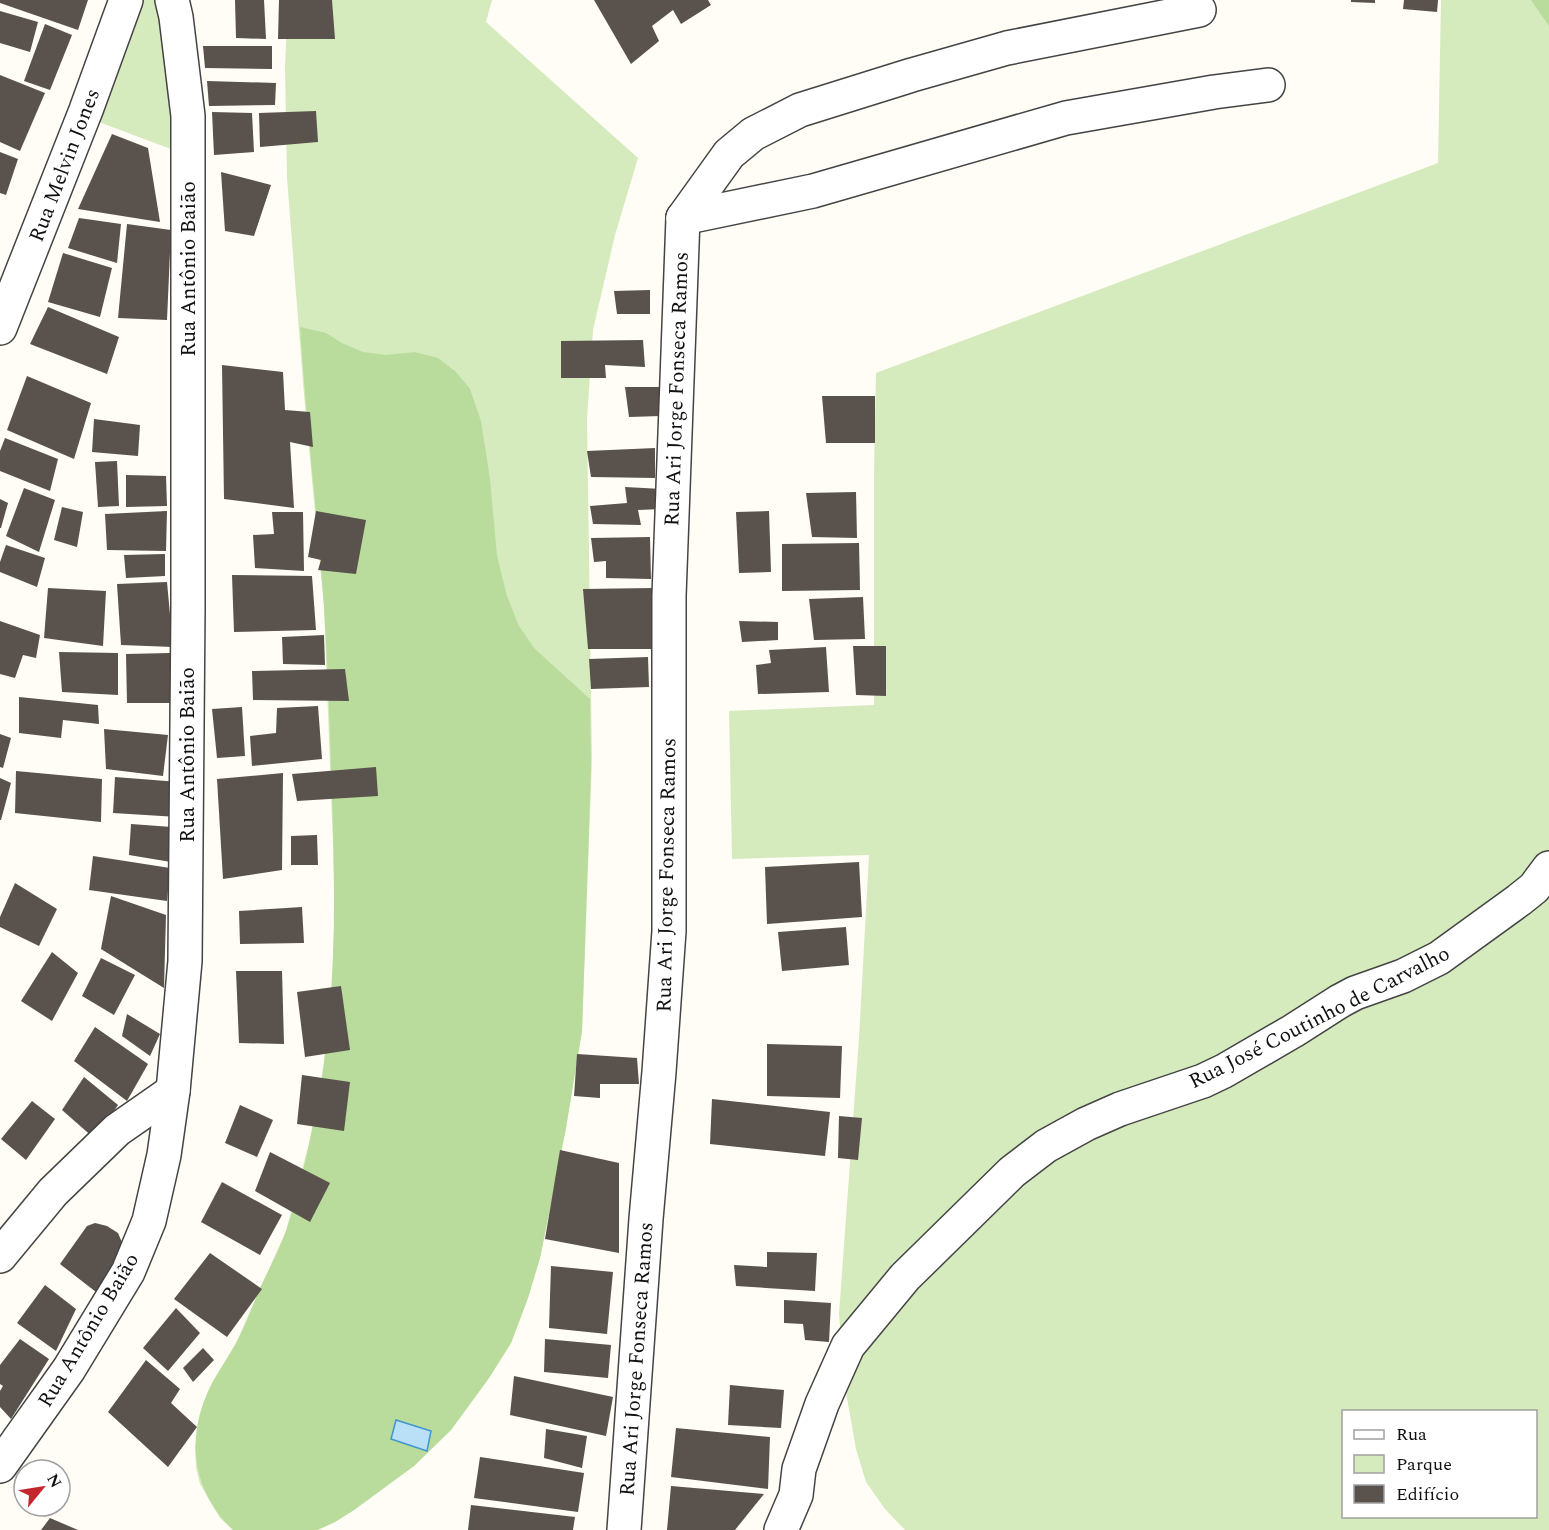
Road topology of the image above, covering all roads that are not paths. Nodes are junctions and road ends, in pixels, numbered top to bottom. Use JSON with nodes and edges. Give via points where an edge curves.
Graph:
{"nodes":[{"id":1,"x":126,"y":0,"type":"edge"},
{"id":2,"x":172,"y":0,"type":"edge"},
{"id":3,"x":1199,"y":10,"type":"dead end"},
{"id":4,"x":1268,"y":85,"type":"dead end"},
{"id":5,"x":683,"y":218,"type":"junction"},
{"id":6,"x":0,"y":328,"type":"edge"},
{"id":7,"x":1549,"y":868,"type":"edge"},
{"id":8,"x":173,"y":1091,"type":"junction"},
{"id":9,"x":0,"y":1257,"type":"edge"},
{"id":10,"x":0,"y":1466,"type":"edge"},
{"id":11,"x":624,"y":1530,"type":"edge"},
{"id":12,"x":781,"y":1530,"type":"edge"}],
"edges":[{"from":1,"to":6,"type":"street","name":"Rua Melvin Jones"},
{"from":2,"to":8,"type":"street","name":"Rua Antônio Baião","via":[[188,116],[186,961]]},
{"from":3,"to":5,"type":"street","via":[[1007,48],[800,110],[753,134],[729,154]]},
{"from":4,"to":5,"type":"street","via":[[1066,118],[813,191]]},
{"from":5,"to":11,"type":"street","name":"Rua Ari Jorge Fonseca Ramos","via":[[669,596],[669,931]]},
{"from":7,"to":12,"type":"street","name":"Rua José Coutinho de Carvalho","via":[[1534,888],[1439,958],[1340,1001],[1203,1081],[1086,1124],[1046,1146],[1012,1172],[905,1277],[848,1346],[822,1404],[799,1469],[796,1495]]},
{"from":8,"to":9,"type":"street","via":[[117,1130],[53,1192]]},
{"from":8,"to":10,"type":"street","name":"Rua Antônio Baião","via":[[149,1221],[128,1272],[69,1369]]}]}
